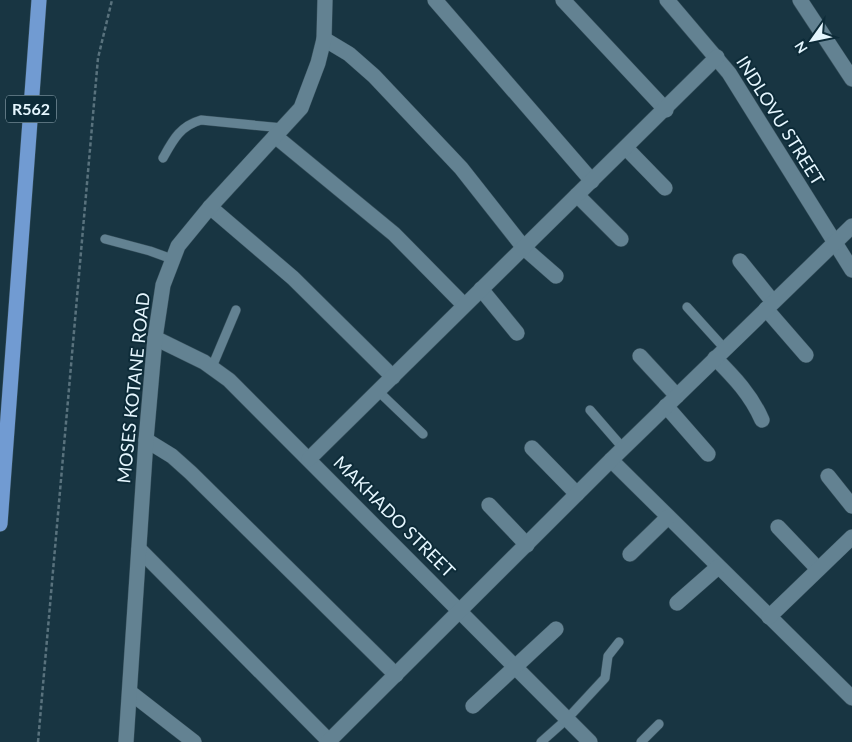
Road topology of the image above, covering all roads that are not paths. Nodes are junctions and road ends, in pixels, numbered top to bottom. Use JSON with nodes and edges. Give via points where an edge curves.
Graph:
{"nodes":[{"id":1,"x":39,"y":0,"type":"edge"},
{"id":2,"x":325,"y":0,"type":"edge"},
{"id":3,"x":435,"y":0,"type":"edge"},
{"id":4,"x":563,"y":0,"type":"edge"},
{"id":5,"x":667,"y":0,"type":"edge"},
{"id":6,"x":800,"y":0,"type":"edge"},
{"id":7,"x":324,"y":39,"type":"junction"},
{"id":8,"x":717,"y":57,"type":"junction"},
{"id":9,"x":852,"y":79,"type":"edge"},
{"id":10,"x":666,"y":110,"type":"junction"},
{"id":11,"x":279,"y":132,"type":"junction"},
{"id":12,"x":626,"y":148,"type":"junction"},
{"id":13,"x":164,"y":158,"type":"dead end"},
{"id":14,"x":592,"y":181,"type":"junction"},
{"id":15,"x":665,"y":188,"type":"dead end"},
{"id":16,"x":577,"y":195,"type":"junction"},
{"id":17,"x":210,"y":207,"type":"junction"},
{"id":18,"x":852,"y":226,"type":"edge"},
{"id":19,"x":104,"y":239,"type":"dead end"},
{"id":20,"x":621,"y":239,"type":"dead end"},
{"id":21,"x":835,"y":243,"type":"junction"},
{"id":22,"x":524,"y":248,"type":"junction"},
{"id":23,"x":172,"y":259,"type":"junction"},
{"id":24,"x":740,"y":261,"type":"dead end"},
{"id":25,"x":852,"y":270,"type":"edge"},
{"id":26,"x":556,"y":276,"type":"dead end"},
{"id":27,"x":481,"y":289,"type":"junction"},
{"id":28,"x":464,"y":305,"type":"junction"},
{"id":29,"x":769,"y":306,"type":"junction"},
{"id":30,"x":687,"y":307,"type":"dead end"},
{"id":31,"x":236,"y":310,"type":"dead end"},
{"id":32,"x":517,"y":333,"type":"dead end"},
{"id":33,"x":155,"y":338,"type":"junction"},
{"id":34,"x":720,"y":354,"type":"junction"},
{"id":35,"x":806,"y":355,"type":"dead end"},
{"id":36,"x":640,"y":356,"type":"dead end"},
{"id":37,"x":212,"y":367,"type":"junction"},
{"id":38,"x":393,"y":377,"type":"junction"},
{"id":39,"x":378,"y":391,"type":"junction"},
{"id":40,"x":671,"y":401,"type":"junction"},
{"id":41,"x":590,"y":410,"type":"dead end"},
{"id":42,"x":762,"y":420,"type":"dead end"},
{"id":43,"x":423,"y":434,"type":"dead end"},
{"id":44,"x":146,"y":440,"type":"junction"},
{"id":45,"x":532,"y":448,"type":"dead end"},
{"id":46,"x":623,"y":448,"type":"junction"},
{"id":47,"x":708,"y":454,"type":"dead end"},
{"id":48,"x":309,"y":458,"type":"junction"},
{"id":49,"x":611,"y":460,"type":"junction"},
{"id":50,"x":828,"y":476,"type":"dead end"},
{"id":51,"x":577,"y":494,"type":"junction"},
{"id":52,"x":489,"y":505,"type":"dead end"},
{"id":53,"x":852,"y":506,"type":"edge"},
{"id":54,"x":668,"y":517,"type":"junction"},
{"id":55,"x":0,"y":524,"type":"edge"},
{"id":56,"x":778,"y":527,"type":"dead end"},
{"id":57,"x":852,"y":537,"type":"edge"},
{"id":58,"x":527,"y":545,"type":"junction"},
{"id":59,"x":139,"y":549,"type":"junction"},
{"id":60,"x":630,"y":554,"type":"dead end"},
{"id":61,"x":718,"y":567,"type":"junction"},
{"id":62,"x":818,"y":570,"type":"junction"},
{"id":63,"x":677,"y":603,"type":"dead end"},
{"id":64,"x":461,"y":611,"type":"junction"},
{"id":65,"x":769,"y":617,"type":"junction"},
{"id":66,"x":556,"y":628,"type":"dead end"},
{"id":67,"x":619,"y":642,"type":"dead end"},
{"id":68,"x":516,"y":667,"type":"junction"},
{"id":69,"x":396,"y":675,"type":"junction"},
{"id":70,"x":131,"y":693,"type":"junction"},
{"id":71,"x":852,"y":698,"type":"edge"},
{"id":72,"x":473,"y":706,"type":"dead end"},
{"id":73,"x":567,"y":718,"type":"junction"},
{"id":74,"x":659,"y":724,"type":"dead end"},
{"id":75,"x":329,"y":741,"type":"edge"},
{"id":76,"x":126,"y":742,"type":"edge"},
{"id":77,"x":194,"y":742,"type":"edge"},
{"id":78,"x":541,"y":742,"type":"edge"},
{"id":79,"x":590,"y":742,"type":"edge"},
{"id":80,"x":641,"y":742,"type":"edge"}],
"edges":[{"from":1,"to":55,"type":"main road","number":"R562"},
{"from":2,"to":7,"type":"street","name":"MOSES KOTANE ROAD"},
{"from":3,"to":14,"type":"street"},
{"from":4,"to":10,"type":"street"},
{"from":5,"to":8,"type":"street","name":"INDLOVU STREET"},
{"from":6,"to":9,"type":"street"},
{"from":7,"to":11,"type":"street","name":"MOSES KOTANE ROAD","via":[[316,71],[301,108]]},
{"from":7,"to":22,"type":"street","via":[[349,54],[374,76],[461,168]]},
{"from":8,"to":10,"type":"street"},
{"from":8,"to":21,"type":"street","name":"INDLOVU STREET"},
{"from":10,"to":12,"type":"street"},
{"from":11,"to":13,"type":"lane","via":[[201,120],[189,124],[175,136]]},
{"from":11,"to":17,"type":"street","name":"MOSES KOTANE ROAD"},
{"from":11,"to":28,"type":"street","via":[[394,234]]},
{"from":12,"to":14,"type":"street"},
{"from":12,"to":15,"type":"street"},
{"from":14,"to":16,"type":"street"},
{"from":16,"to":20,"type":"street"},
{"from":16,"to":22,"type":"street"},
{"from":17,"to":23,"type":"street","name":"MOSES KOTANE ROAD","via":[[178,246]]},
{"from":17,"to":38,"type":"street","via":[[292,278]]},
{"from":18,"to":21,"type":"street"},
{"from":19,"to":23,"type":"lane"},
{"from":21,"to":25,"type":"street","name":"INDLOVU STREET"},
{"from":21,"to":29,"type":"street"},
{"from":22,"to":26,"type":"street"},
{"from":22,"to":27,"type":"street"},
{"from":23,"to":33,"type":"street","name":"MOSES KOTANE ROAD","via":[[163,284]]},
{"from":24,"to":29,"type":"street"},
{"from":27,"to":28,"type":"street"},
{"from":27,"to":32,"type":"street"},
{"from":28,"to":38,"type":"street"},
{"from":29,"to":34,"type":"street"},
{"from":29,"to":35,"type":"street"},
{"from":30,"to":34,"type":"lane"},
{"from":31,"to":37,"type":"lane"},
{"from":33,"to":37,"type":"street","name":"MAKHADO STREET"},
{"from":33,"to":44,"type":"street","name":"MOSES KOTANE ROAD"},
{"from":34,"to":40,"type":"street"},
{"from":34,"to":42,"type":"street","via":[[755,404]]},
{"from":36,"to":40,"type":"street"},
{"from":37,"to":48,"type":"street","name":"MAKHADO STREET"},
{"from":38,"to":39,"type":"street"},
{"from":39,"to":43,"type":"lane"},
{"from":39,"to":48,"type":"street"},
{"from":40,"to":46,"type":"street"},
{"from":40,"to":47,"type":"street"},
{"from":41,"to":46,"type":"lane"},
{"from":44,"to":59,"type":"street","name":"MOSES KOTANE ROAD"},
{"from":44,"to":69,"type":"street","via":[[191,473]]},
{"from":45,"to":51,"type":"street"},
{"from":46,"to":49,"type":"street"},
{"from":48,"to":64,"type":"street","name":"MAKHADO STREET"},
{"from":49,"to":51,"type":"street"},
{"from":49,"to":54,"type":"street"},
{"from":50,"to":53,"type":"street"},
{"from":51,"to":58,"type":"street"},
{"from":52,"to":58,"type":"street"},
{"from":54,"to":60,"type":"street"},
{"from":54,"to":61,"type":"street"},
{"from":56,"to":62,"type":"street"},
{"from":57,"to":62,"type":"street"},
{"from":58,"to":64,"type":"street"},
{"from":59,"to":70,"type":"street","name":"MOSES KOTANE ROAD"},
{"from":59,"to":75,"type":"street"},
{"from":61,"to":63,"type":"street"},
{"from":61,"to":65,"type":"street"},
{"from":62,"to":65,"type":"street"},
{"from":64,"to":68,"type":"street","name":"MAKHADO STREET"},
{"from":64,"to":69,"type":"street"},
{"from":65,"to":71,"type":"street"},
{"from":66,"to":68,"type":"street"},
{"from":67,"to":73,"type":"lane","via":[[608,656],[605,678]]},
{"from":68,"to":72,"type":"street"},
{"from":68,"to":73,"type":"street","name":"MAKHADO STREET"},
{"from":69,"to":75,"type":"street"},
{"from":70,"to":76,"type":"street","name":"MOSES KOTANE ROAD"},
{"from":70,"to":77,"type":"street"},
{"from":73,"to":78,"type":"lane"},
{"from":73,"to":79,"type":"street","name":"MAKHADO STREET"},
{"from":74,"to":80,"type":"lane"}]}
